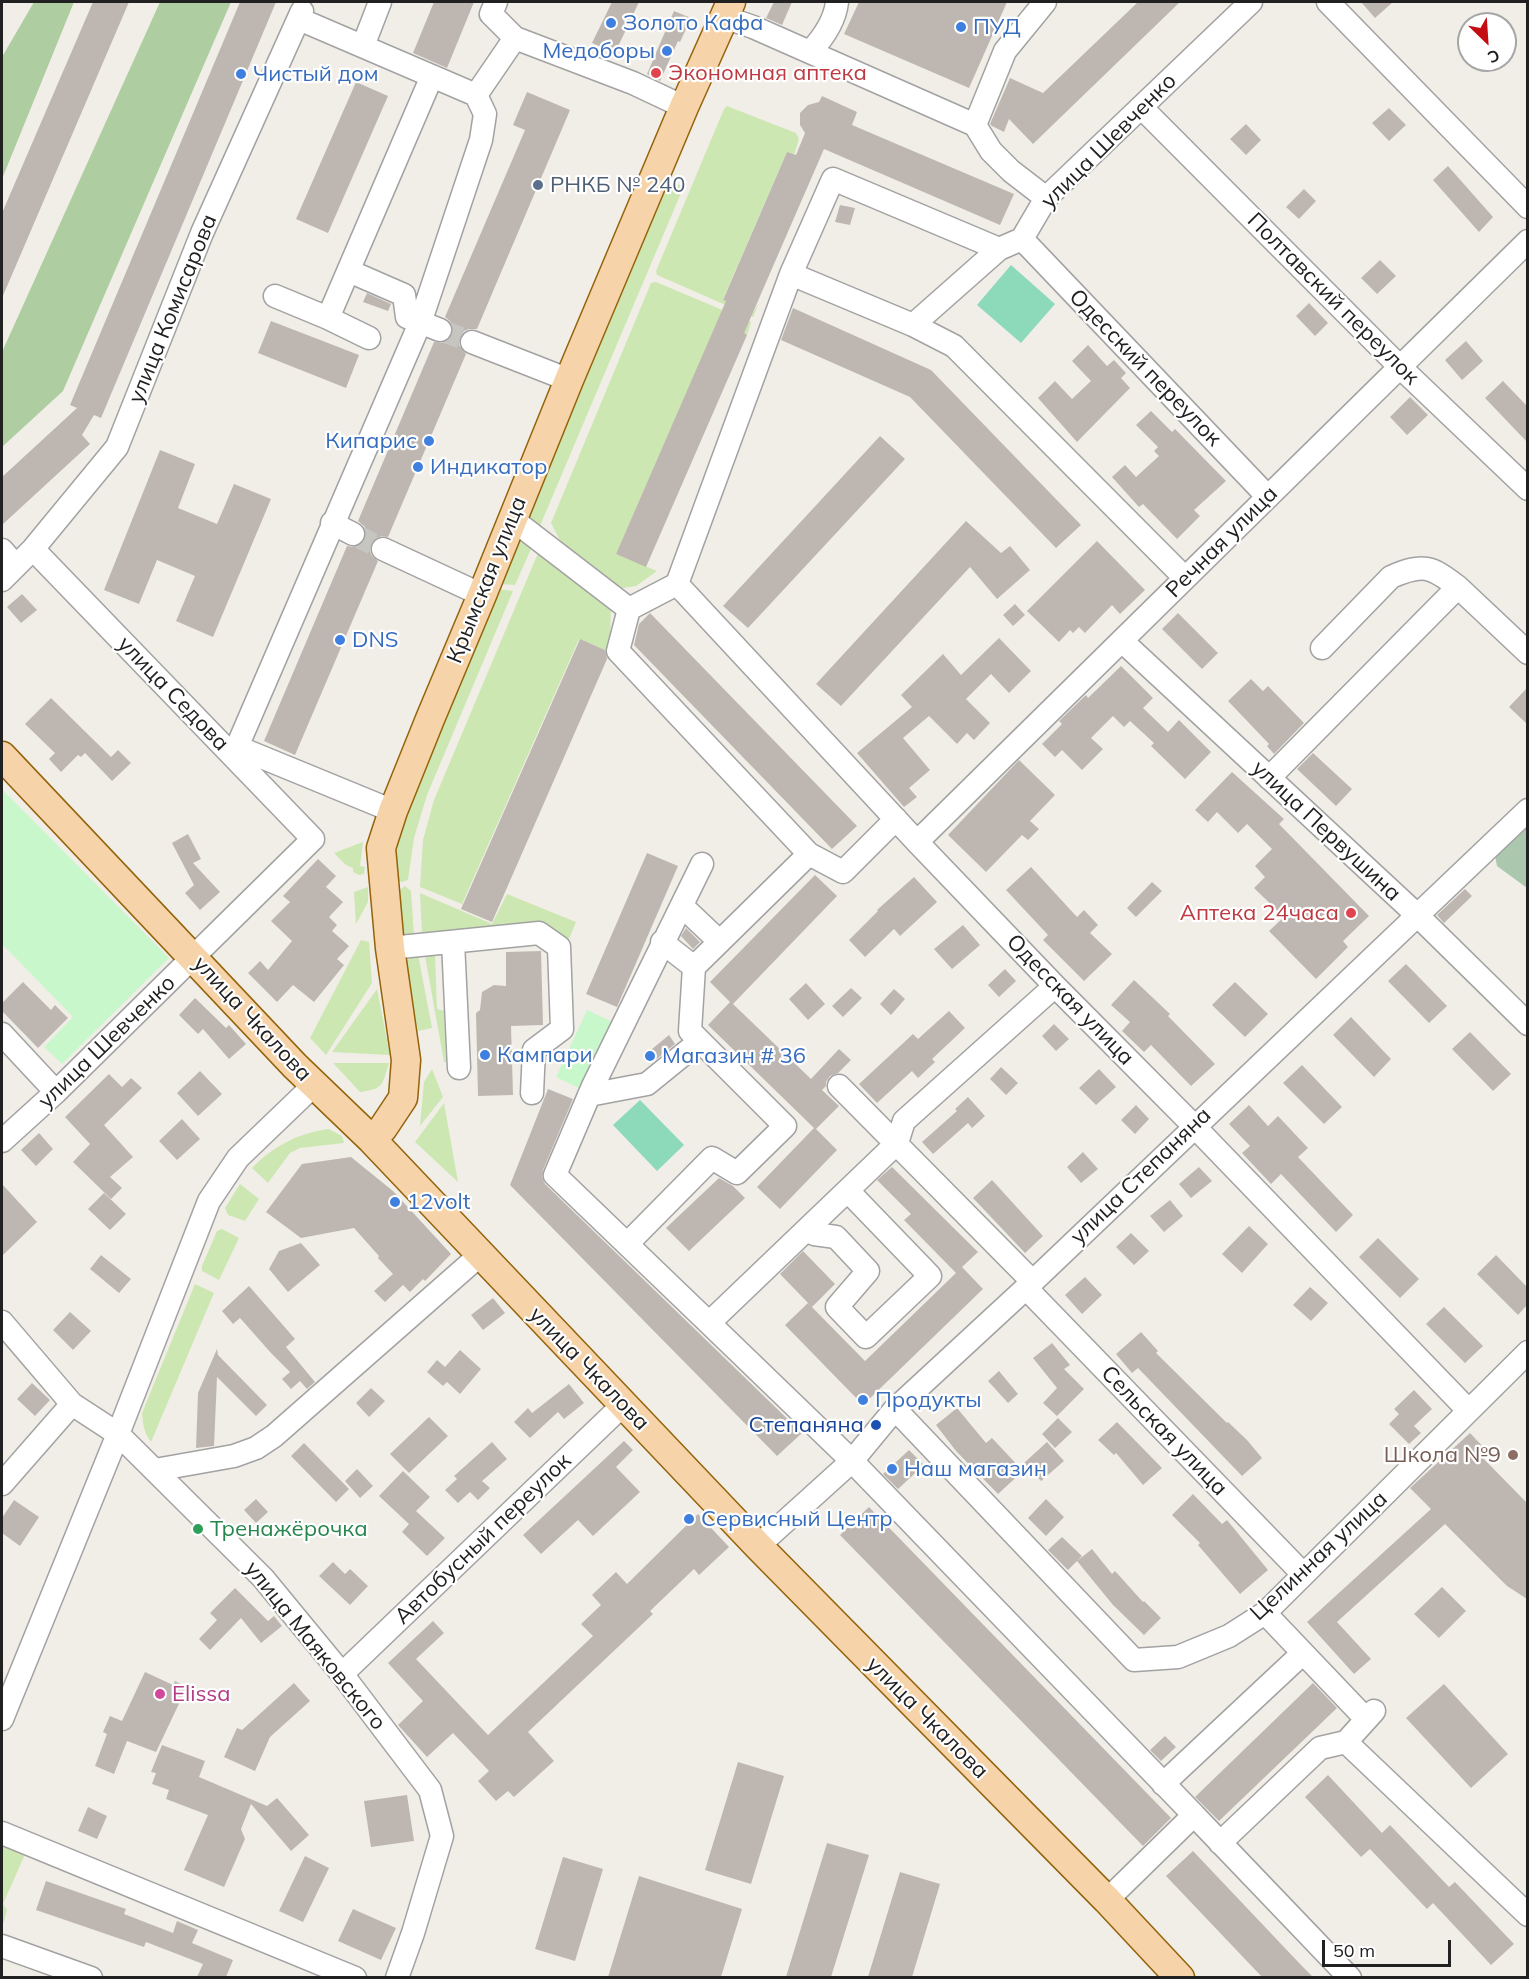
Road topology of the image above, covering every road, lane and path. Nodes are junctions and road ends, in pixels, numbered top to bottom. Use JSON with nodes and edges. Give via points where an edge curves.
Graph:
{"nodes":[{"id":1,"x":380,"y":2,"type":"edge"},
{"id":2,"x":496,"y":2,"type":"edge"},
{"id":3,"x":837,"y":2,"type":"edge"},
{"id":4,"x":1045,"y":2,"type":"edge"},
{"id":5,"x":1251,"y":2,"type":"edge"},
{"id":6,"x":1328,"y":2,"type":"edge"},
{"id":7,"x":728,"y":9,"type":"edge"},
{"id":8,"x":515,"y":38,"type":"junction"},
{"id":9,"x":363,"y":46,"type":"junction"},
{"id":10,"x":810,"y":52,"type":"junction"},
{"id":11,"x":432,"y":76,"type":"junction"},
{"id":12,"x":476,"y":95,"type":"junction"},
{"id":13,"x":684,"y":107,"type":"junction"},
{"id":14,"x":1141,"y":107,"type":"junction"},
{"id":15,"x":975,"y":125,"type":"junction"},
{"id":16,"x":1046,"y":198,"type":"junction"},
{"id":17,"x":1527,"y":207,"type":"edge"},
{"id":18,"x":1022,"y":239,"type":"junction"},
{"id":19,"x":1527,"y":241,"type":"edge"},
{"id":20,"x":999,"y":249,"type":"junction"},
{"id":21,"x":349,"y":271,"type":"junction"},
{"id":22,"x":791,"y":274,"type":"junction"},
{"id":23,"x":275,"y":296,"type":"dead end"},
{"id":24,"x":328,"y":318,"type":"junction"},
{"id":25,"x":913,"y":325,"type":"junction"},
{"id":26,"x":430,"y":326,"type":"junction"},
{"id":27,"x":369,"y":338,"type":"dead end"},
{"id":28,"x":472,"y":342,"type":"tunnel mouth"},
{"id":29,"x":1400,"y":367,"type":"junction"},
{"id":30,"x":569,"y":380,"type":"junction"},
{"id":31,"x":1527,"y":489,"type":"edge"},
{"id":32,"x":1268,"y":497,"type":"junction"},
{"id":33,"x":512,"y":519,"type":"junction"},
{"id":34,"x":332,"y":523,"type":"junction"},
{"id":35,"x":353,"y":534,"type":"tunnel mouth"},
{"id":36,"x":33,"y":549,"type":"junction"},
{"id":37,"x":383,"y":549,"type":"tunnel mouth"},
{"id":38,"x":6,"y":565,"type":"edge"},
{"id":39,"x":1185,"y":578,"type":"junction"},
{"id":40,"x":677,"y":584,"type":"junction"},
{"id":41,"x":1458,"y":587,"type":"junction"},
{"id":42,"x":482,"y":595,"type":"junction"},
{"id":43,"x":629,"y":609,"type":"junction"},
{"id":44,"x":1122,"y":641,"type":"junction"},
{"id":45,"x":1322,"y":648,"type":"dead end"},
{"id":46,"x":1527,"y":653,"type":"edge"},
{"id":47,"x":2,"y":756,"type":"edge"},
{"id":48,"x":1269,"y":778,"type":"junction"},
{"id":49,"x":1527,"y":810,"type":"edge"},
{"id":50,"x":393,"y":811,"type":"junction"},
{"id":51,"x":896,"y":819,"type":"junction"},
{"id":52,"x":313,"y":839,"type":"joint"},
{"id":53,"x":917,"y":842,"type":"junction"},
{"id":54,"x":809,"y":855,"type":"junction"},
{"id":55,"x":702,"y":864,"type":"dead end"},
{"id":56,"x":682,"y":906,"type":"junction"},
{"id":57,"x":1417,"y":915,"type":"junction"},
{"id":58,"x":719,"y":941,"type":"junction"},
{"id":59,"x":453,"y":942,"type":"junction"},
{"id":60,"x":662,"y":942,"type":"junction"},
{"id":61,"x":390,"y":948,"type":"junction"},
{"id":62,"x":194,"y":958,"type":"junction"},
{"id":63,"x":694,"y":967,"type":"junction"},
{"id":64,"x":1055,"y":986,"type":"junction"},
{"id":65,"x":1527,"y":1024,"type":"edge"},
{"id":66,"x":2,"y":1034,"type":"edge"},
{"id":67,"x":700,"y":1041,"type":"junction"},
{"id":68,"x":459,"y":1068,"type":"dead end"},
{"id":69,"x":314,"y":1085,"type":"junction"},
{"id":70,"x":839,"y":1086,"type":"dead end"},
{"id":71,"x":56,"y":1092,"type":"junction"},
{"id":72,"x":532,"y":1094,"type":"dead end"},
{"id":73,"x":589,"y":1095,"type":"junction"},
{"id":74,"x":1194,"y":1126,"type":"junction"},
{"id":75,"x":372,"y":1140,"type":"junction"},
{"id":76,"x":2,"y":1141,"type":"edge"},
{"id":77,"x":897,"y":1143,"type":"junction"},
{"id":78,"x":848,"y":1191,"type":"junction"},
{"id":79,"x":809,"y":1229,"type":"junction"},
{"id":80,"x":628,"y":1243,"type":"junction"},
{"id":81,"x":480,"y":1255,"type":"junction"},
{"id":82,"x":1029,"y":1284,"type":"junction"},
{"id":83,"x":2,"y":1322,"type":"edge"},
{"id":84,"x":709,"y":1323,"type":"junction"},
{"id":85,"x":1527,"y":1352,"type":"edge"},
{"id":86,"x":72,"y":1404,"type":"junction"},
{"id":87,"x":624,"y":1404,"type":"junction"},
{"id":88,"x":896,"y":1409,"type":"junction"},
{"id":89,"x":1468,"y":1410,"type":"junction"},
{"id":90,"x":118,"y":1434,"type":"junction"},
{"id":91,"x":852,"y":1461,"type":"junction"},
{"id":92,"x":154,"y":1470,"type":"junction"},
{"id":93,"x":2,"y":1484,"type":"edge"},
{"id":94,"x":759,"y":1546,"type":"junction"},
{"id":95,"x":1303,"y":1574,"type":"junction"},
{"id":96,"x":1265,"y":1613,"type":"junction"},
{"id":97,"x":1303,"y":1653,"type":"junction"},
{"id":98,"x":342,"y":1674,"type":"junction"},
{"id":99,"x":2,"y":1719,"type":"edge"},
{"id":100,"x":1346,"y":1742,"type":"junction"},
{"id":101,"x":1163,"y":1784,"type":"junction"},
{"id":102,"x":1194,"y":1815,"type":"junction"},
{"id":103,"x":2,"y":1833,"type":"edge"},
{"id":104,"x":1220,"y":1843,"type":"junction"},
{"id":105,"x":1107,"y":1900,"type":"junction"},
{"id":106,"x":1527,"y":1915,"type":"edge"},
{"id":107,"x":2,"y":1946,"type":"edge"},
{"id":108,"x":68,"y":1973,"type":"edge"},
{"id":109,"x":91,"y":1977,"type":"edge"},
{"id":110,"x":355,"y":1977,"type":"edge"},
{"id":111,"x":397,"y":1977,"type":"edge"},
{"id":112,"x":1180,"y":1977,"type":"edge"},
{"id":113,"x":1350,"y":1977,"type":"edge"}],
"edges":[{"from":1,"to":9,"type":"street"},
{"from":2,"to":8,"type":"street","via":[[491,14]]},
{"from":3,"to":10,"type":"street","via":[[823,38]]},
{"from":4,"to":15,"type":"street","via":[[1005,51]]},
{"from":5,"to":14,"type":"street","name":"улица Шевченко"},
{"from":6,"to":17,"type":"street"},
{"from":7,"to":10,"type":"street","via":[[753,27]]},
{"from":7,"to":13,"type":"main road","name":"Крымская улица"},
{"from":8,"to":12,"type":"street"},
{"from":8,"to":13,"type":"street"},
{"from":9,"to":11,"type":"street"},
{"from":9,"to":36,"type":"street","name":"улица Комисарова","via":[[301,15],[202,233],[117,447]]},
{"from":10,"to":15,"type":"street"},
{"from":11,"to":12,"type":"street"},
{"from":11,"to":21,"type":"street"},
{"from":12,"to":26,"type":"street","via":[[485,114],[481,140]]},
{"from":13,"to":30,"type":"main road","name":"Крымская улица"},
{"from":14,"to":16,"type":"street","name":"улица Шевченко"},
{"from":14,"to":29,"type":"street","name":"Полтавский переулок"},
{"from":15,"to":16,"type":"street","via":[[1011,171]]},
{"from":16,"to":18,"type":"street","name":"улица Шевченко"},
{"from":18,"to":20,"type":"street"},
{"from":18,"to":32,"type":"street","name":"Одесский переулок"},
{"from":19,"to":29,"type":"street","name":"Речная улица"},
{"from":20,"to":22,"type":"street","via":[[832,179]]},
{"from":20,"to":25,"type":"street"},
{"from":21,"to":24,"type":"street"},
{"from":21,"to":26,"type":"street","via":[[404,294],[407,317]]},
{"from":22,"to":25,"type":"street"},
{"from":22,"to":40,"type":"street"},
{"from":23,"to":24,"type":"street"},
{"from":24,"to":27,"type":"street"},
{"from":25,"to":39,"type":"street","via":[[954,346]]},
{"from":26,"to":34,"type":"street"},
{"from":28,"to":30,"type":"street"},
{"from":29,"to":31,"type":"street","name":"Полтавский переулок"},
{"from":29,"to":32,"type":"street","name":"Речная улица"},
{"from":30,"to":33,"type":"main road","name":"Крымская улица"},
{"from":32,"to":39,"type":"street","name":"Речная улица"},
{"from":33,"to":42,"type":"main road","name":"Крымская улица"},
{"from":33,"to":43,"type":"street"},
{"from":34,"to":35,"type":"street"},
{"from":34,"to":50,"type":"street","via":[[240,740],[243,749]]},
{"from":36,"to":38,"type":"street","name":"улица Комисарова"},
{"from":36,"to":52,"type":"street","name":"улица Седова"},
{"from":37,"to":42,"type":"street"},
{"from":39,"to":44,"type":"street","name":"Речная улица"},
{"from":40,"to":43,"type":"street"},
{"from":40,"to":51,"type":"street","name":"Одесская улица"},
{"from":41,"to":45,"type":"street","via":[[1439,572],[1422,568],[1391,577]]},
{"from":41,"to":46,"type":"street"},
{"from":41,"to":48,"type":"street"},
{"from":42,"to":50,"type":"main road","name":"Крымская улица"},
{"from":43,"to":54,"type":"street","via":[[618,651]]},
{"from":44,"to":48,"type":"street","name":"улица Первушина"},
{"from":44,"to":53,"type":"street","name":"Речная улица"},
{"from":47,"to":62,"type":"main road","name":"улица Чкалова"},
{"from":48,"to":57,"type":"street","name":"улица Первушина"},
{"from":49,"to":57,"type":"street","name":"улица Степаняна"},
{"from":50,"to":61,"type":"main road","name":"Крымская улица","via":[[381,848]]},
{"from":51,"to":53,"type":"street","name":"Одесская улица"},
{"from":51,"to":54,"type":"street","via":[[843,872]]},
{"from":52,"to":62,"type":"street","name":"улица Шевченко"},
{"from":53,"to":64,"type":"street","name":"Одесская улица"},
{"from":54,"to":58,"type":"street"},
{"from":55,"to":56,"type":"street"},
{"from":56,"to":58,"type":"street"},
{"from":56,"to":60,"type":"street"},
{"from":57,"to":65,"type":"street","name":"улица Первушина"},
{"from":57,"to":74,"type":"street","name":"улица Степаняна"},
{"from":58,"to":63,"type":"street"},
{"from":59,"to":61,"type":"street"},
{"from":59,"to":68,"type":"street"},
{"from":59,"to":72,"type":"street","via":[[539,933],[559,947],[562,1029],[534,1050]]},
{"from":60,"to":63,"type":"street"},
{"from":60,"to":73,"type":"street"},
{"from":61,"to":75,"type":"main road","name":"Крымская улица","via":[[406,1060],[405,1083],[403,1098]]},
{"from":62,"to":69,"type":"main road","name":"улица Чкалова"},
{"from":62,"to":71,"type":"street","name":"улица Шевченко"},
{"from":63,"to":67,"type":"street","via":[[690,1031]]},
{"from":64,"to":74,"type":"street","name":"Одесская улица"},
{"from":64,"to":77,"type":"street","via":[[904,1121]]},
{"from":66,"to":71,"type":"street"},
{"from":67,"to":73,"type":"street","via":[[647,1084]]},
{"from":67,"to":80,"type":"street","via":[[785,1126],[737,1173],[712,1158]]},
{"from":69,"to":75,"type":"main road","name":"улица Чкалова"},
{"from":69,"to":90,"type":"street","via":[[238,1158],[209,1201]]},
{"from":70,"to":77,"type":"street","name":"Сельская улица"},
{"from":71,"to":76,"type":"street","name":"улица Шевченко"},
{"from":73,"to":80,"type":"street","via":[[555,1175]]},
{"from":74,"to":82,"type":"street","name":"улица Степаняна"},
{"from":74,"to":89,"type":"street","name":"Одесская улица"},
{"from":75,"to":81,"type":"main road","name":"улица Чкалова"},
{"from":77,"to":78,"type":"street"},
{"from":77,"to":82,"type":"street","name":"Сельская улица"},
{"from":78,"to":79,"type":"street"},
{"from":78,"to":79,"type":"street","via":[[930,1276],[866,1337],[837,1307],[868,1271],[836,1237],[814,1234]]},
{"from":79,"to":84,"type":"street"},
{"from":80,"to":84,"type":"street"},
{"from":81,"to":87,"type":"main road","name":"улица Чкалова"},
{"from":81,"to":92,"type":"street","via":[[256,1448],[234,1456]]},
{"from":82,"to":88,"type":"street","name":"улица Степаняна"},
{"from":82,"to":95,"type":"street","name":"Сельская улица"},
{"from":83,"to":86,"type":"street","name":"улица Маяковского"},
{"from":84,"to":91,"type":"street"},
{"from":85,"to":89,"type":"street","name":"Целинная улица"},
{"from":86,"to":90,"type":"street","name":"улица Маяковского"},
{"from":86,"to":93,"type":"street"},
{"from":87,"to":94,"type":"main road","name":"улица Чкалова"},
{"from":87,"to":98,"type":"street","name":"Автобусный переулок"},
{"from":88,"to":91,"type":"street","name":"улица Степаняна"},
{"from":88,"to":96,"type":"street","name":"Целинная улица","via":[[1134,1660],[1178,1657],[1229,1636]]},
{"from":89,"to":95,"type":"street","name":"Целинная улица"},
{"from":90,"to":92,"type":"street","name":"улица Маяковского"},
{"from":90,"to":99,"type":"street"},
{"from":91,"to":94,"type":"street","name":"улица Степаняна"},
{"from":91,"to":101,"type":"street"},
{"from":92,"to":98,"type":"street","name":"улица Маяковского","via":[[263,1578]]},
{"from":94,"to":105,"type":"main road","name":"улица Чкалова"},
{"from":95,"to":96,"type":"street","name":"Целинная улица"},
{"from":96,"to":97,"type":"street"},
{"from":97,"to":100,"type":"street","via":[[1370,1715]]},
{"from":97,"to":101,"type":"street"},
{"from":98,"to":111,"type":"street","name":"улица Маяковского","via":[[430,1790],[442,1836]]},
{"from":100,"to":104,"type":"street","via":[[1320,1748]]},
{"from":100,"to":106,"type":"street"},
{"from":101,"to":102,"type":"street"},
{"from":102,"to":104,"type":"street"},
{"from":102,"to":105,"type":"street"},
{"from":103,"to":110,"type":"street"},
{"from":104,"to":113,"type":"street"},
{"from":105,"to":112,"type":"main road","name":"улица Чкалова"},
{"from":107,"to":108,"type":"street"},
{"from":108,"to":109,"type":"street"}]}
